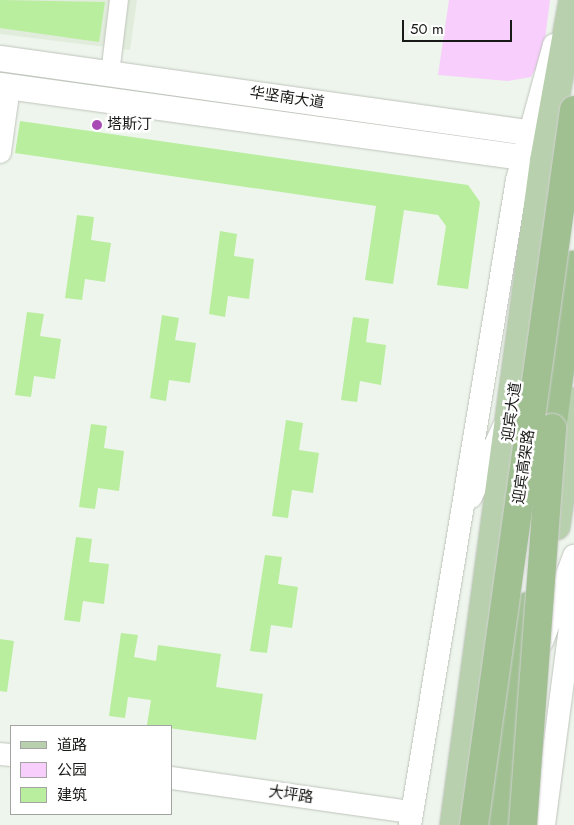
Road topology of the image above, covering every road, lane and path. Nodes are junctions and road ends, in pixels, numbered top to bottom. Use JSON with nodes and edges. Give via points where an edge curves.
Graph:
{"nodes":[{"id":1,"x":119,"y":0,"type":"edge"},
{"id":2,"x":562,"y":0,"type":"edge"},
{"id":3,"x":573,"y":0,"type":"edge"},
{"id":4,"x":0,"y":58,"type":"edge"},
{"id":5,"x":110,"y":74,"type":"junction"},
{"id":6,"x":5,"y":86,"type":"edge"},
{"id":7,"x":574,"y":110,"type":"edge"},
{"id":8,"x":544,"y":145,"type":"edge"},
{"id":9,"x":0,"y":152,"type":"edge"},
{"id":10,"x":574,"y":164,"type":"edge"},
{"id":11,"x":574,"y":265,"type":"edge"},
{"id":12,"x":574,"y":402,"type":"edge"},
{"id":13,"x":513,"y":407,"type":"junction"},
{"id":14,"x":552,"y":428,"type":"junction"},
{"id":15,"x":459,"y":523,"type":"junction"},
{"id":16,"x":574,"y":556,"type":"edge"},
{"id":17,"x":573,"y":611,"type":"edge"},
{"id":18,"x":538,"y":652,"type":"junction"},
{"id":19,"x":172,"y":778,"type":"edge"},
{"id":20,"x":411,"y":819,"type":"edge"},
{"id":21,"x":454,"y":825,"type":"edge"},
{"id":22,"x":474,"y":825,"type":"edge"},
{"id":23,"x":498,"y":825,"type":"edge"},
{"id":24,"x":514,"y":825,"type":"edge"},
{"id":25,"x":523,"y":825,"type":"edge"},
{"id":26,"x":544,"y":825,"type":"edge"}],
"edges":[{"from":1,"to":5,"type":"street"},
{"from":2,"to":8,"type":"street"},
{"from":3,"to":8,"type":"main road","name":"迎宾大道"},
{"from":4,"to":5,"type":"main road","name":"华坚南大道"},
{"from":5,"to":8,"type":"main road","name":"华坚南大道"},
{"from":6,"to":8,"type":"main road","name":"华坚南大道"},
{"from":6,"to":9,"type":"street"},
{"from":7,"to":22,"type":"highway","name":"迎宾高架路","bridge":true},
{"from":8,"to":10,"type":"main road","name":"华坚南大道"},
{"from":8,"to":13,"type":"main road","name":"迎宾大道"},
{"from":8,"to":15,"type":"street"},
{"from":11,"to":14,"type":"highway","name":"迎宾高架路"},
{"from":12,"to":18,"type":"main road"},
{"from":13,"to":15,"type":"street"},
{"from":13,"to":21,"type":"main road","name":"迎宾大道"},
{"from":14,"to":23,"type":"highway","name":"迎宾高架路","bridge":true},
{"from":14,"to":25,"type":"highway","bridge":true},
{"from":15,"to":20,"type":"street"},
{"from":16,"to":18,"type":"street"},
{"from":17,"to":26,"type":"street"},
{"from":18,"to":24,"type":"main road"},
{"from":19,"to":20,"type":"street","name":"大坪路"}]}
